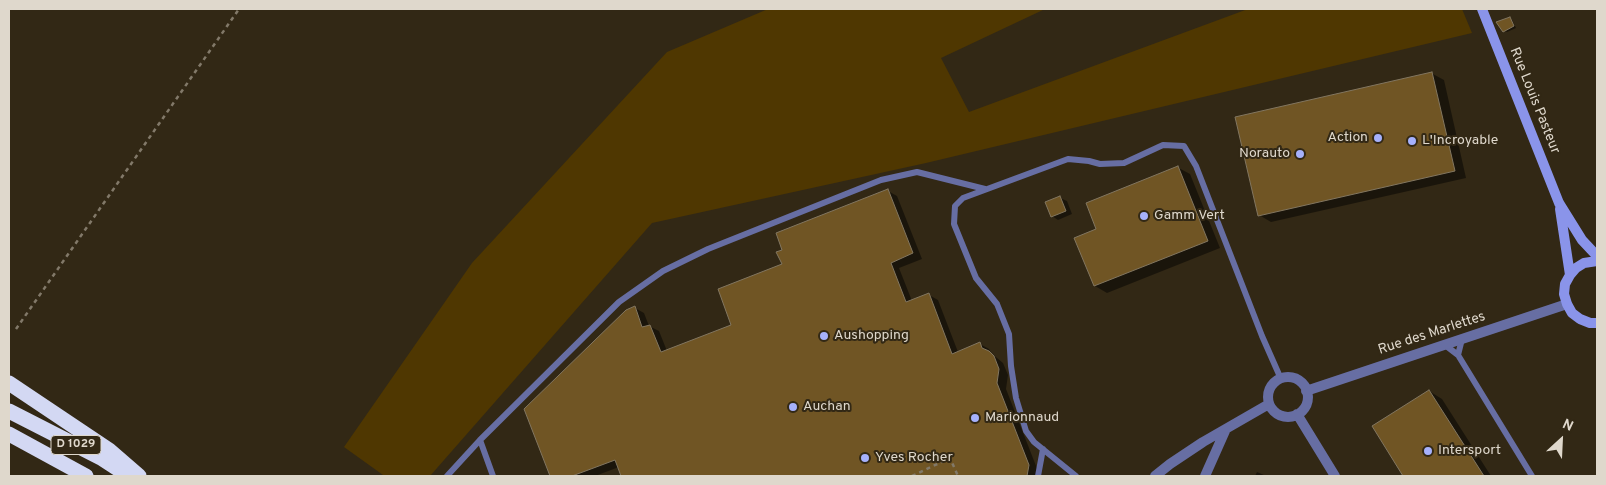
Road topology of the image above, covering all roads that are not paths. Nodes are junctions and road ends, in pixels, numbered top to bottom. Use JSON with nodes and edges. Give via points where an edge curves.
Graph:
{"nodes":[{"id":1,"x":1482,"y":9,"type":"edge"},
{"id":2,"x":985,"y":189,"type":"junction"},
{"id":3,"x":1559,"y":203,"type":"junction"},
{"id":4,"x":1597,"y":256,"type":"edge"},
{"id":5,"x":1597,"y":261,"type":"edge"},
{"id":6,"x":1570,"y":274,"type":"junction"},
{"id":7,"x":1567,"y":304,"type":"junction"},
{"id":8,"x":1595,"y":325,"type":"edge"},
{"id":9,"x":1462,"y":339,"type":"junction"},
{"id":10,"x":1445,"y":345,"type":"junction"},
{"id":11,"x":1458,"y":355,"type":"junction"},
{"id":12,"x":1281,"y":379,"type":"junction"},
{"id":13,"x":9,"y":383,"type":"edge"},
{"id":14,"x":1306,"y":391,"type":"junction"},
{"id":15,"x":1269,"y":404,"type":"junction"},
{"id":16,"x":9,"y":411,"type":"edge"},
{"id":17,"x":1297,"y":414,"type":"junction"},
{"id":18,"x":1225,"y":431,"type":"junction"},
{"id":19,"x":9,"y":434,"type":"edge"},
{"id":20,"x":480,"y":440,"type":"junction"},
{"id":21,"x":1043,"y":449,"type":"junction"},
{"id":22,"x":86,"y":476,"type":"edge"},
{"id":23,"x":129,"y":476,"type":"edge"},
{"id":24,"x":139,"y":476,"type":"edge"},
{"id":25,"x":447,"y":476,"type":"edge"},
{"id":26,"x":493,"y":476,"type":"edge"},
{"id":27,"x":1038,"y":476,"type":"edge"},
{"id":28,"x":1076,"y":476,"type":"edge"},
{"id":29,"x":1155,"y":476,"type":"edge"},
{"id":30,"x":1205,"y":476,"type":"edge"},
{"id":31,"x":1335,"y":476,"type":"edge"},
{"id":32,"x":1532,"y":476,"type":"edge"}],
"edges":[{"from":1,"to":3,"type":"main road","name":"Rue Louis Pasteur"},
{"from":2,"to":12,"type":"lane","via":[[1068,160],[1124,163],[1163,145],[1184,146],[1196,166]]},
{"from":2,"to":20,"type":"lane","via":[[917,172],[881,180],[672,266],[619,302]]},
{"from":2,"to":21,"type":"lane","via":[[963,198],[955,206],[954,224],[976,278],[997,304],[1009,334],[1016,398],[1026,431]]},
{"from":3,"to":4,"type":"main road","name":"Rue Louis Pasteur","via":[[1582,240]]},
{"from":3,"to":6,"type":"main road","name":"Rue Louis Pasteur"},
{"from":5,"to":6,"type":"main road","via":[[1584,263]]},
{"from":6,"to":7,"type":"main road","via":[[1565,284]]},
{"from":7,"to":8,"type":"main road","via":[[1572,313]]},
{"from":7,"to":9,"type":"street","name":"Rue des Marlettes"},
{"from":9,"to":10,"type":"street","name":"Rue des Marlettes"},
{"from":9,"to":11,"type":"lane"},
{"from":10,"to":11,"type":"lane"},
{"from":10,"to":14,"type":"street","name":"Rue des Marlettes"},
{"from":11,"to":32,"type":"lane"},
{"from":12,"to":14,"type":"street","via":[[1293,378],[1304,385]]},
{"from":12,"to":15,"type":"street","via":[[1271,386]]},
{"from":13,"to":24,"type":"highway","via":[[109,450]]},
{"from":14,"to":17,"type":"street","via":[[1306,404]]},
{"from":15,"to":17,"type":"street","via":[[1277,414],[1291,417]]},
{"from":15,"to":18,"type":"street"},
{"from":16,"to":23,"type":"highway","number":"D 1029"},
{"from":17,"to":31,"type":"street"},
{"from":18,"to":29,"type":"street"},
{"from":18,"to":30,"type":"street"},
{"from":19,"to":22,"type":"highway","number":"D 1029"},
{"from":20,"to":25,"type":"lane"},
{"from":20,"to":26,"type":"lane"},
{"from":21,"to":27,"type":"lane"},
{"from":21,"to":28,"type":"lane"}]}
